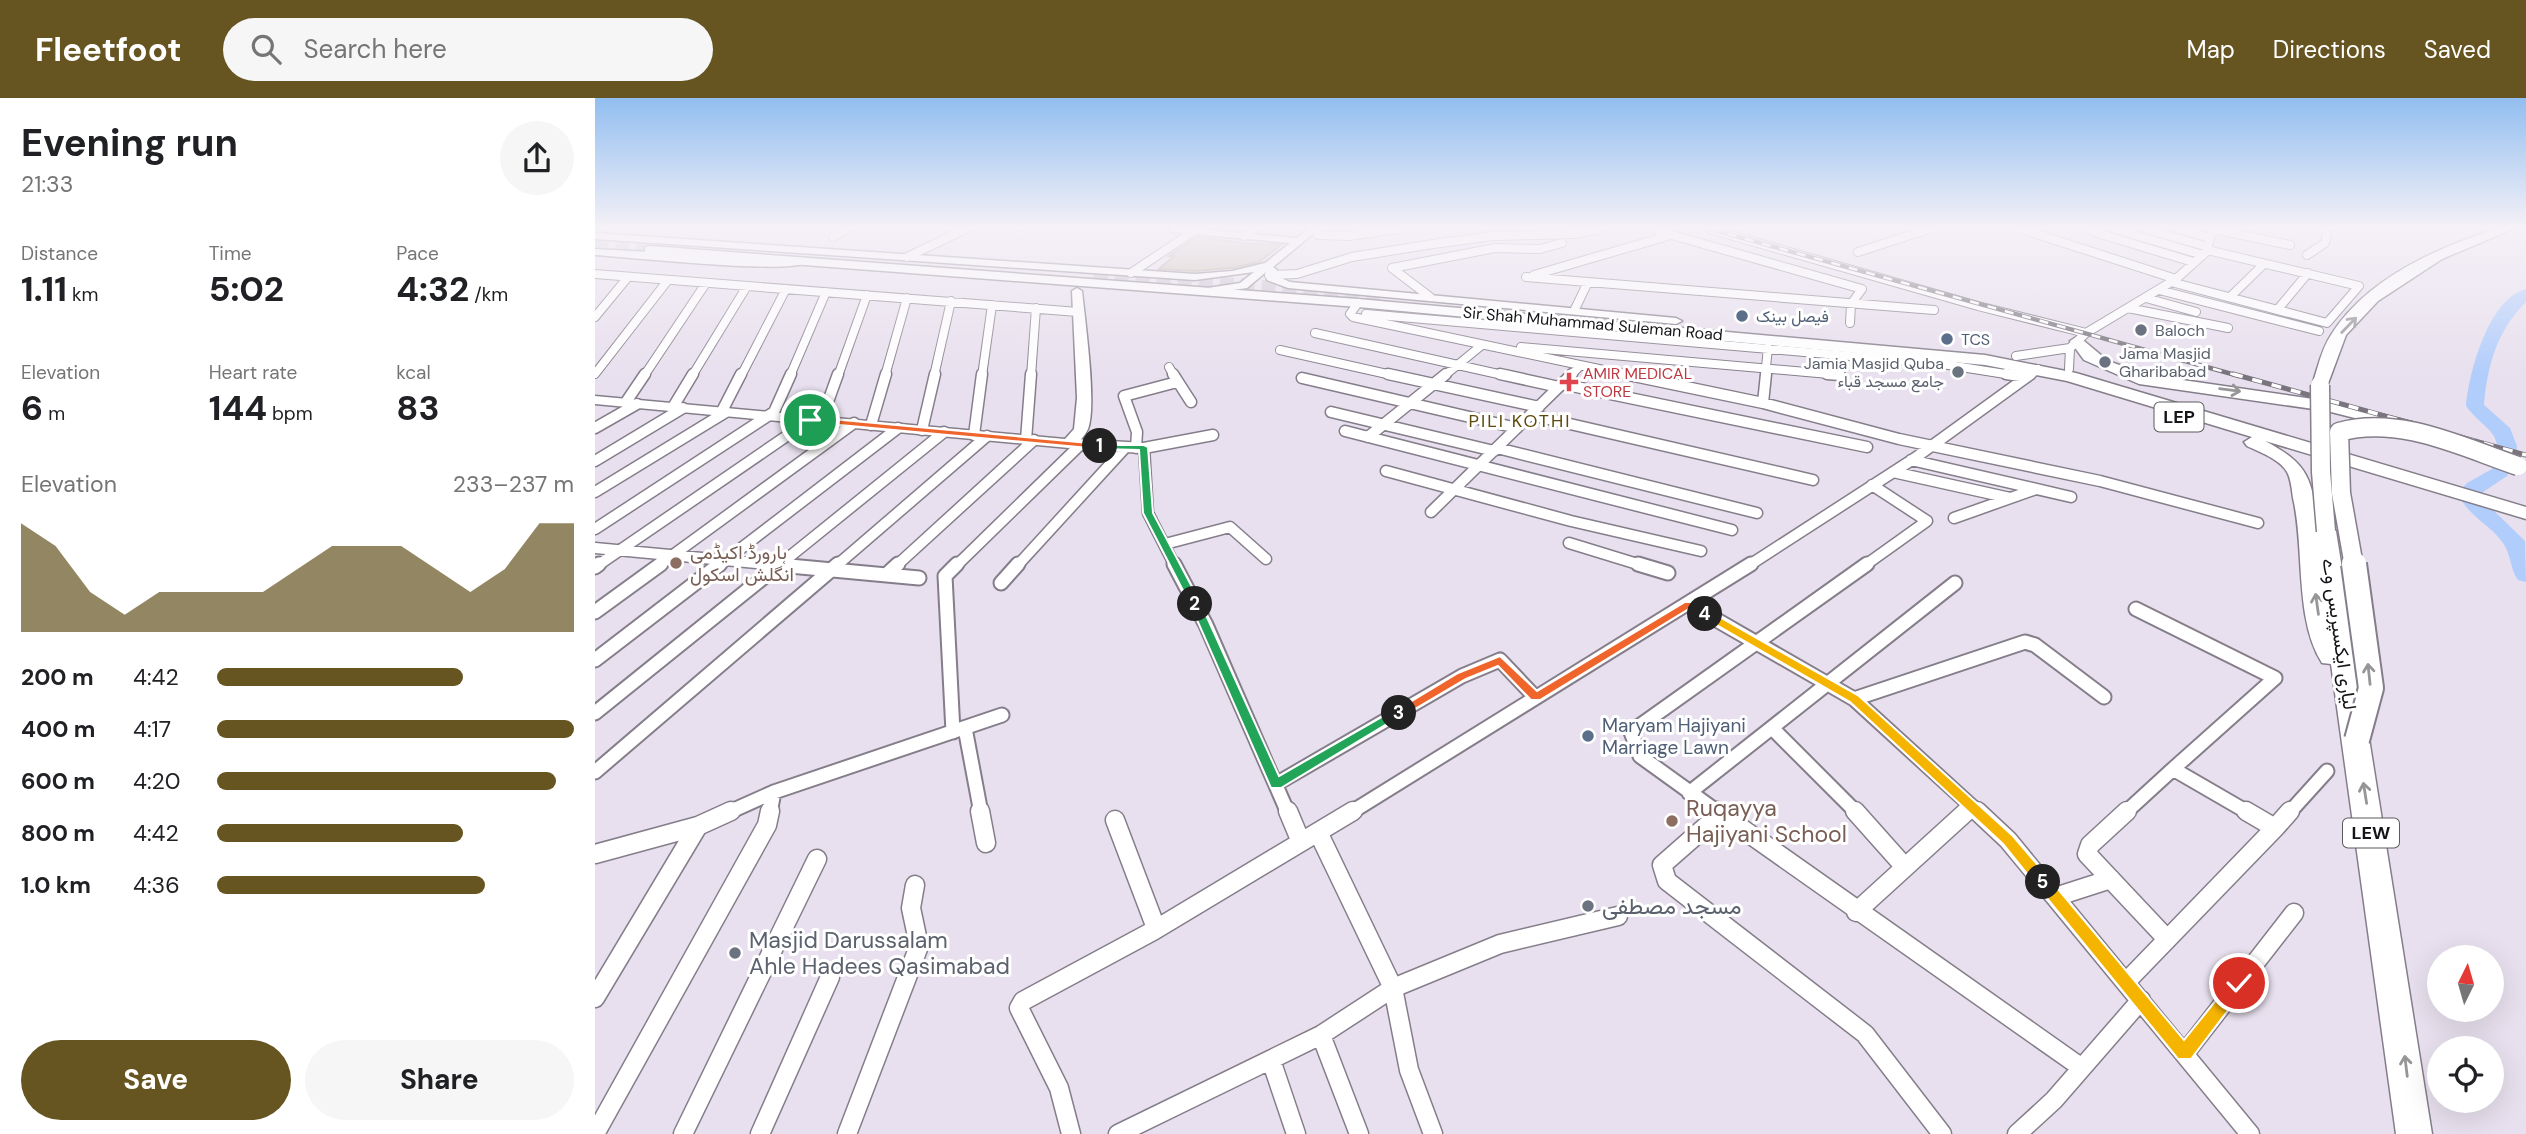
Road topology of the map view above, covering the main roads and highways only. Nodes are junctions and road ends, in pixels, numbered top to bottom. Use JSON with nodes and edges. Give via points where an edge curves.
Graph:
{"nodes":[{"id":1,"x":1027,"y":277,"type":"edge"},
{"id":2,"x":1195,"y":277,"type":"dead end"},
{"id":3,"x":2403,"y":277,"type":"edge"},
{"id":4,"x":1284,"y":284,"type":"road end"},
{"id":5,"x":1176,"y":288,"type":"junction"},
{"id":6,"x":1269,"y":296,"type":"junction"},
{"id":7,"x":1395,"y":298,"type":"tunnel mouth"},
{"id":8,"x":2078,"y":340,"type":"road end"},
{"id":9,"x":2037,"y":369,"type":"junction"},
{"id":10,"x":2096,"y":375,"type":"junction"},
{"id":11,"x":2145,"y":380,"type":"junction"},
{"id":12,"x":2122,"y":393,"type":"junction"},
{"id":13,"x":2239,"y":436,"type":"joint"},
{"id":14,"x":2357,"y":458,"type":"junction"},
{"id":15,"x":2523,"y":466,"type":"edge"},
{"id":16,"x":2526,"y":502,"type":"edge"},
{"id":17,"x":2526,"y":513,"type":"edge"},
{"id":18,"x":2357,"y":740,"type":"junction"},
{"id":19,"x":2414,"y":1134,"type":"edge"}],
"edges":[{"from":1,"to":5,"type":"highway","name":"Sir Shah Muhammad Suleman Road"},
{"from":2,"to":5,"type":"highway","via":[[1193,284]]},
{"from":18,"to":3,"type":"highway","name":"لیاری ایکسپریس وے","number":"LEW","one_way":true,"bridge":true,"via":[[2326,531],[2320,385],[2338,336],[2382,290]]},
{"from":4,"to":6,"type":"highway","via":[[1270,288]]},
{"from":5,"to":6,"type":"highway","name":"Sir Shah Muhammad Suleman Road"},
{"from":6,"to":9,"type":"highway","name":"Sir Shah Muhammad Suleman Road","via":[[1603,330],[1951,356]]},
{"from":7,"to":9,"type":"highway","name":"Sir Shah Muhammad Suleman Road","via":[[1958,348],[2016,356]]},
{"from":8,"to":11,"type":"highway","number":"LEW","via":[[2090,357]]},
{"from":9,"to":10,"type":"highway","name":"Sir Shah Muhammad Suleman Road"},
{"from":9,"to":12,"type":"highway","name":"Sir Shah Muhammad Suleman Road"},
{"from":10,"to":11,"type":"highway","number":"LEP"},
{"from":10,"to":14,"type":"highway","name":"Sir Shah Muhammad Suleman Road"},
{"from":11,"to":15,"type":"highway","number":"LEW","one_way":true,"bridge":true,"via":[[2326,406],[2488,448]]},
{"from":12,"to":13,"type":"highway","number":"LEP"},
{"from":12,"to":14,"type":"highway","name":"Sir Shah Muhammad Suleman Road"},
{"from":18,"to":13,"type":"highway","number":"LEW","one_way":true,"via":[[2319,622],[2306,509],[2296,470],[2282,457]]},
{"from":14,"to":16,"type":"highway"},
{"from":14,"to":17,"type":"highway"},
{"from":18,"to":15,"type":"highway","number":"LEW","one_way":true,"bridge":true,"via":[[2371,688],[2341,493],[2339,432],[2364,425],[2400,429]]},
{"from":19,"to":18,"type":"highway","name":"لیاری ایکسپریس وے","number":"LEW","one_way":true}]}
